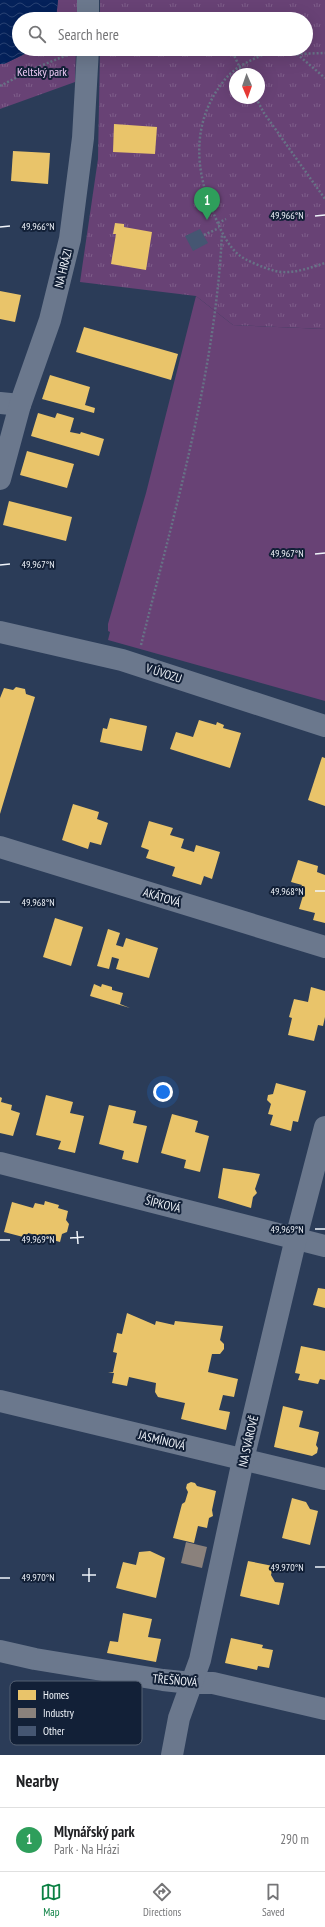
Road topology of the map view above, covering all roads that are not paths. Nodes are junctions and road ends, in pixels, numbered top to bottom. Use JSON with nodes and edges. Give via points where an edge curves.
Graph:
{"nodes":[{"id":1,"x":88,"y":0,"type":"edge"},
{"id":2,"x":88,"y":12,"type":"edge"},
{"id":3,"x":79,"y":56,"type":"edge"},
{"id":4,"x":10,"y":404,"type":"edge"},
{"id":5,"x":0,"y":479,"type":"edge"},
{"id":6,"x":0,"y":632,"type":"edge"},
{"id":7,"x":325,"y":726,"type":"edge"},
{"id":8,"x":0,"y":847,"type":"edge"},
{"id":9,"x":325,"y":947,"type":"edge"},
{"id":10,"x":325,"y":1127,"type":"edge"},
{"id":11,"x":0,"y":1163,"type":"edge"},
{"id":12,"x":296,"y":1238,"type":"junction"},
{"id":13,"x":325,"y":1246,"type":"edge"},
{"id":14,"x":0,"y":1402,"type":"edge"},
{"id":15,"x":243,"y":1460,"type":"junction"},
{"id":16,"x":325,"y":1479,"type":"edge"},
{"id":17,"x":0,"y":1651,"type":"edge"},
{"id":18,"x":191,"y":1683,"type":"junction"},
{"id":19,"x":325,"y":1709,"type":"edge"},
{"id":20,"x":172,"y":1755,"type":"edge"}],
"edges":[{"from":1,"to":2,"type":"street"},
{"from":3,"to":4,"type":"street","name":"NA HRÁZI","via":[[83,138],[70,240],[50,320]]},
{"from":4,"to":5,"type":"street","name":"NA HRÁZI"},
{"from":6,"to":7,"type":"street","name":"V ÚVOZU","via":[[136,664]]},
{"from":8,"to":9,"type":"street","name":"AKÁTOVÁ"},
{"from":10,"to":12,"type":"street","name":"NA SVÁROVĚ"},
{"from":11,"to":12,"type":"street","name":"ŠÍPKOVÁ"},
{"from":12,"to":13,"type":"street","name":"ŠÍPKOVÁ"},
{"from":12,"to":15,"type":"street","name":"NA SVÁROVĚ"},
{"from":14,"to":15,"type":"street","name":"JASMÍNOVÁ"},
{"from":15,"to":16,"type":"street","name":"JASMÍNOVÁ"},
{"from":15,"to":18,"type":"street","name":"NA SVÁROVĚ","via":[[200,1660]]},
{"from":17,"to":18,"type":"street","name":"TŘEŠŇOVÁ"},
{"from":18,"to":19,"type":"street","name":"TŘEŠŇOVÁ","via":[[213,1683]]},
{"from":18,"to":20,"type":"street","name":"NA SVÁROVĚ","via":[[179,1718]]}]}
